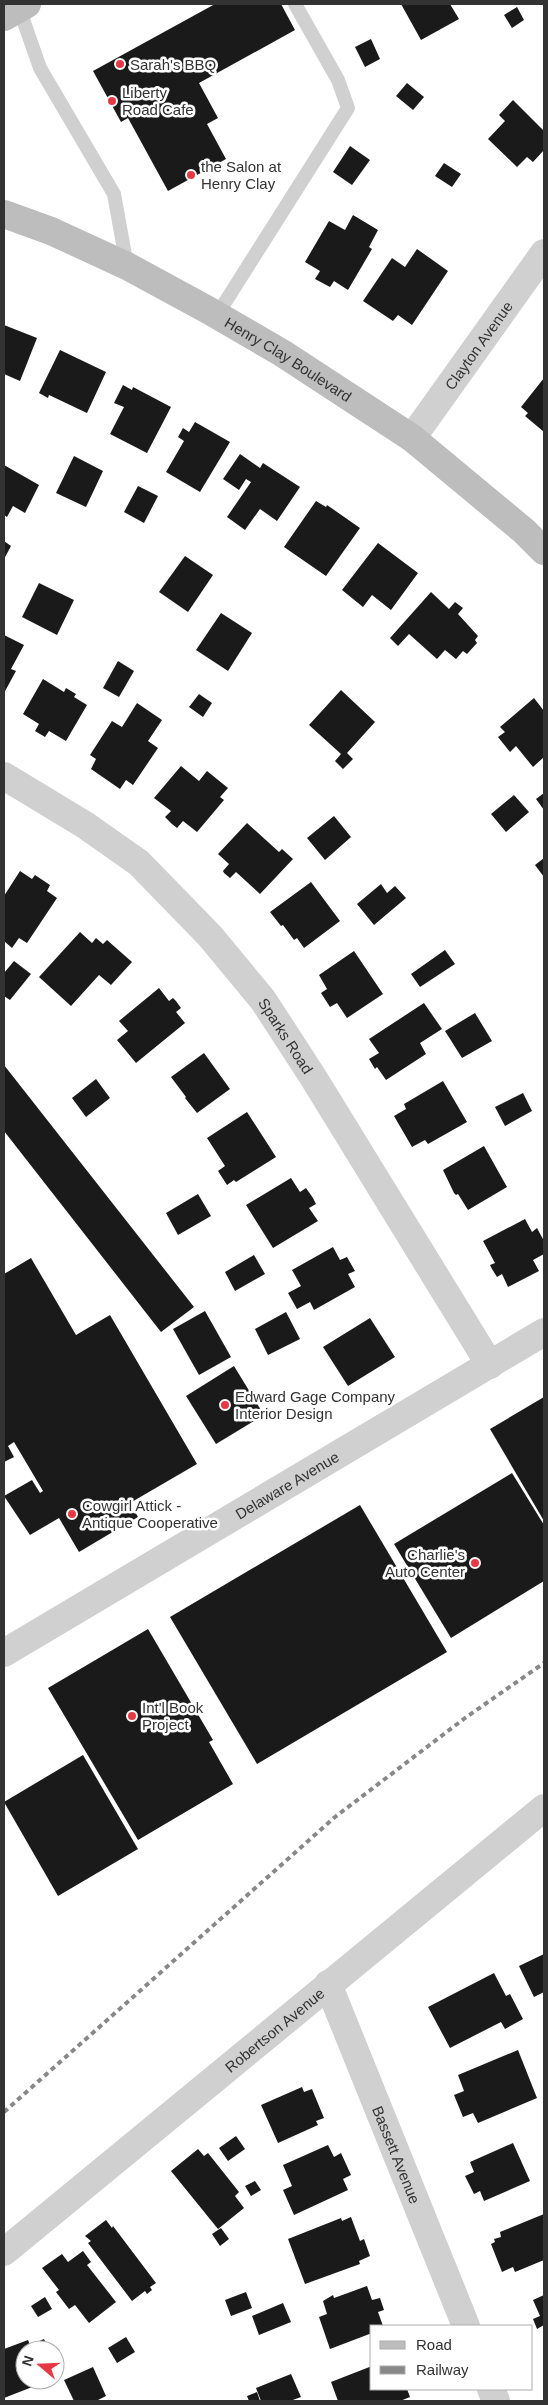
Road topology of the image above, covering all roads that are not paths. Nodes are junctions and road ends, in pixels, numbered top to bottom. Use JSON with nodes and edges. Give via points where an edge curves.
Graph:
{"nodes":[{"id":1,"x":294,"y":4,"type":"edge"},
{"id":2,"x":17,"y":10,"type":"edge"},
{"id":3,"x":4,"y":214,"type":"edge"},
{"id":4,"x":544,"y":253,"type":"edge"},
{"id":5,"x":127,"y":266,"type":"junction"},
{"id":6,"x":217,"y":315,"type":"junction"},
{"id":7,"x":412,"y":438,"type":"junction"},
{"id":8,"x":544,"y":551,"type":"edge"},
{"id":9,"x":4,"y":776,"type":"edge"},
{"id":10,"x":544,"y":1332,"type":"edge"},
{"id":11,"x":490,"y":1365,"type":"junction"},
{"id":12,"x":4,"y":1653,"type":"edge"},
{"id":13,"x":544,"y":1808,"type":"edge"},
{"id":14,"x":328,"y":1984,"type":"junction"},
{"id":15,"x":4,"y":2252,"type":"edge"},
{"id":16,"x":466,"y":2325,"type":"edge"}],
"edges":[{"from":1,"to":6,"type":"lane","via":[[338,80],[348,108]]},
{"from":2,"to":5,"type":"lane","via":[[40,68],[114,194]]},
{"from":3,"to":5,"type":"street","name":"Henry Clay Boulevard","via":[[51,231]]},
{"from":4,"to":7,"type":"street","name":"Clayton Avenue"},
{"from":5,"to":6,"type":"street","name":"Henry Clay Boulevard"},
{"from":6,"to":7,"type":"street","name":"Henry Clay Boulevard","via":[[282,353]]},
{"from":7,"to":8,"type":"street","name":"Henry Clay Boulevard"},
{"from":9,"to":11,"type":"street","name":"Sparks Road","via":[[85,825],[139,863],[216,943],[263,1000],[313,1077]]},
{"from":10,"to":11,"type":"street","name":"Delaware Avenue"},
{"from":11,"to":12,"type":"street","name":"Delaware Avenue"},
{"from":13,"to":14,"type":"street","name":"Robertson Avenue"},
{"from":14,"to":15,"type":"street","name":"Robertson Avenue"},
{"from":14,"to":16,"type":"street","name":"Bassett Avenue"}]}
